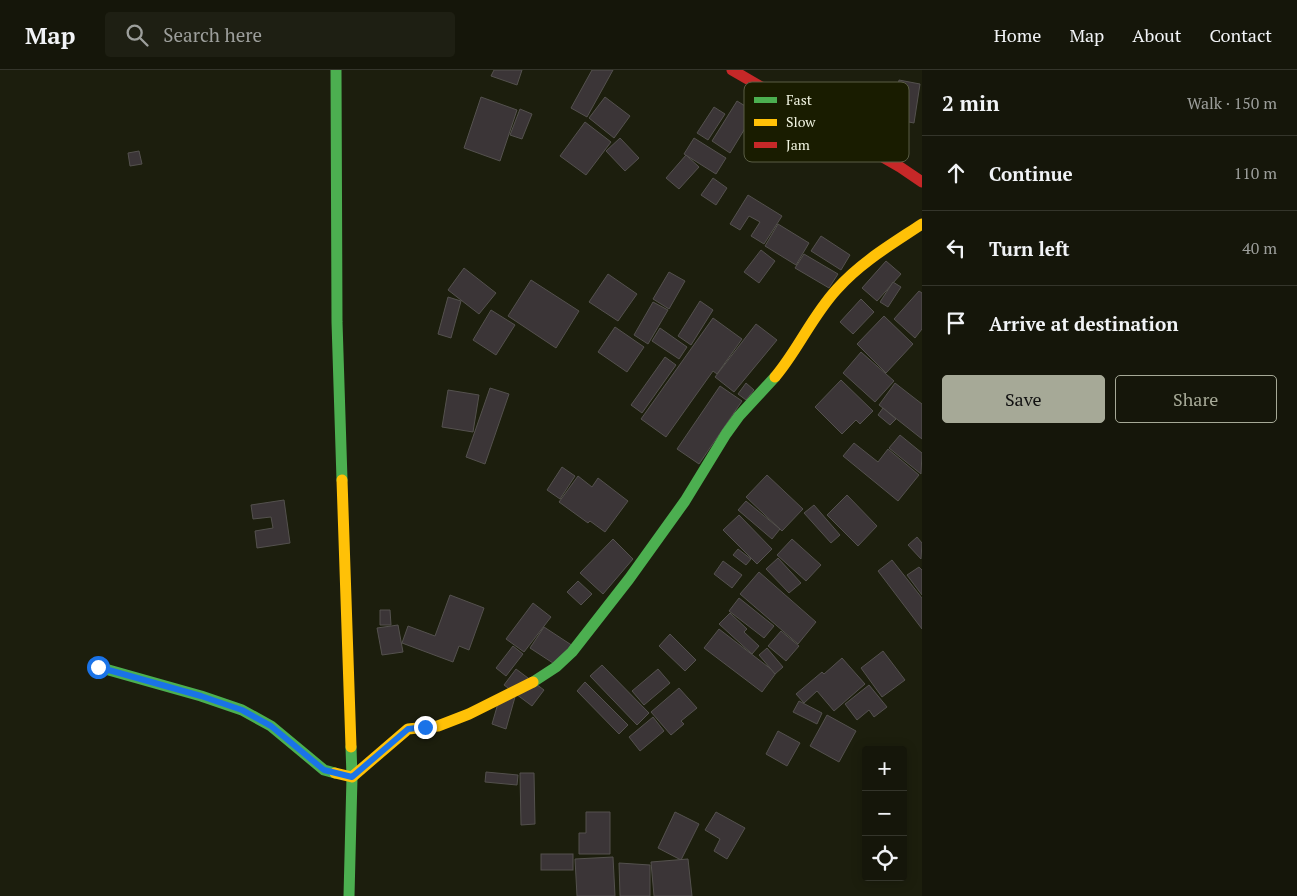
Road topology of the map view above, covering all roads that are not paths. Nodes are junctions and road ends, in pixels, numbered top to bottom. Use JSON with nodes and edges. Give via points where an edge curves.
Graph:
{"nodes":[{"id":1,"x":336,"y":70,"type":"edge"},
{"id":2,"x":732,"y":70,"type":"edge"},
{"id":3,"x":753,"y":82,"type":"edge"},
{"id":4,"x":891,"y":162,"type":"edge"},
{"id":5,"x":922,"y":182,"type":"edge"},
{"id":6,"x":922,"y":224,"type":"edge"},
{"id":7,"x":98,"y":667,"type":"dead end"},
{"id":8,"x":352,"y":777,"type":"junction"},
{"id":9,"x":349,"y":896,"type":"edge"}],
"edges":[{"from":1,"to":8,"type":"street","via":[[337,322]]},
{"from":2,"to":3,"type":"street"},
{"from":4,"to":5,"type":"street"},
{"from":6,"to":8,"type":"street","via":[[865,262],[836,290],[776,376],[726,434],[697,484],[655,543],[589,631],[556,667],[527,686],[469,714],[438,726],[408,729]]},
{"from":7,"to":8,"type":"street","via":[[178,688],[242,710],[271,726],[324,770]]},
{"from":8,"to":9,"type":"street"}]}
